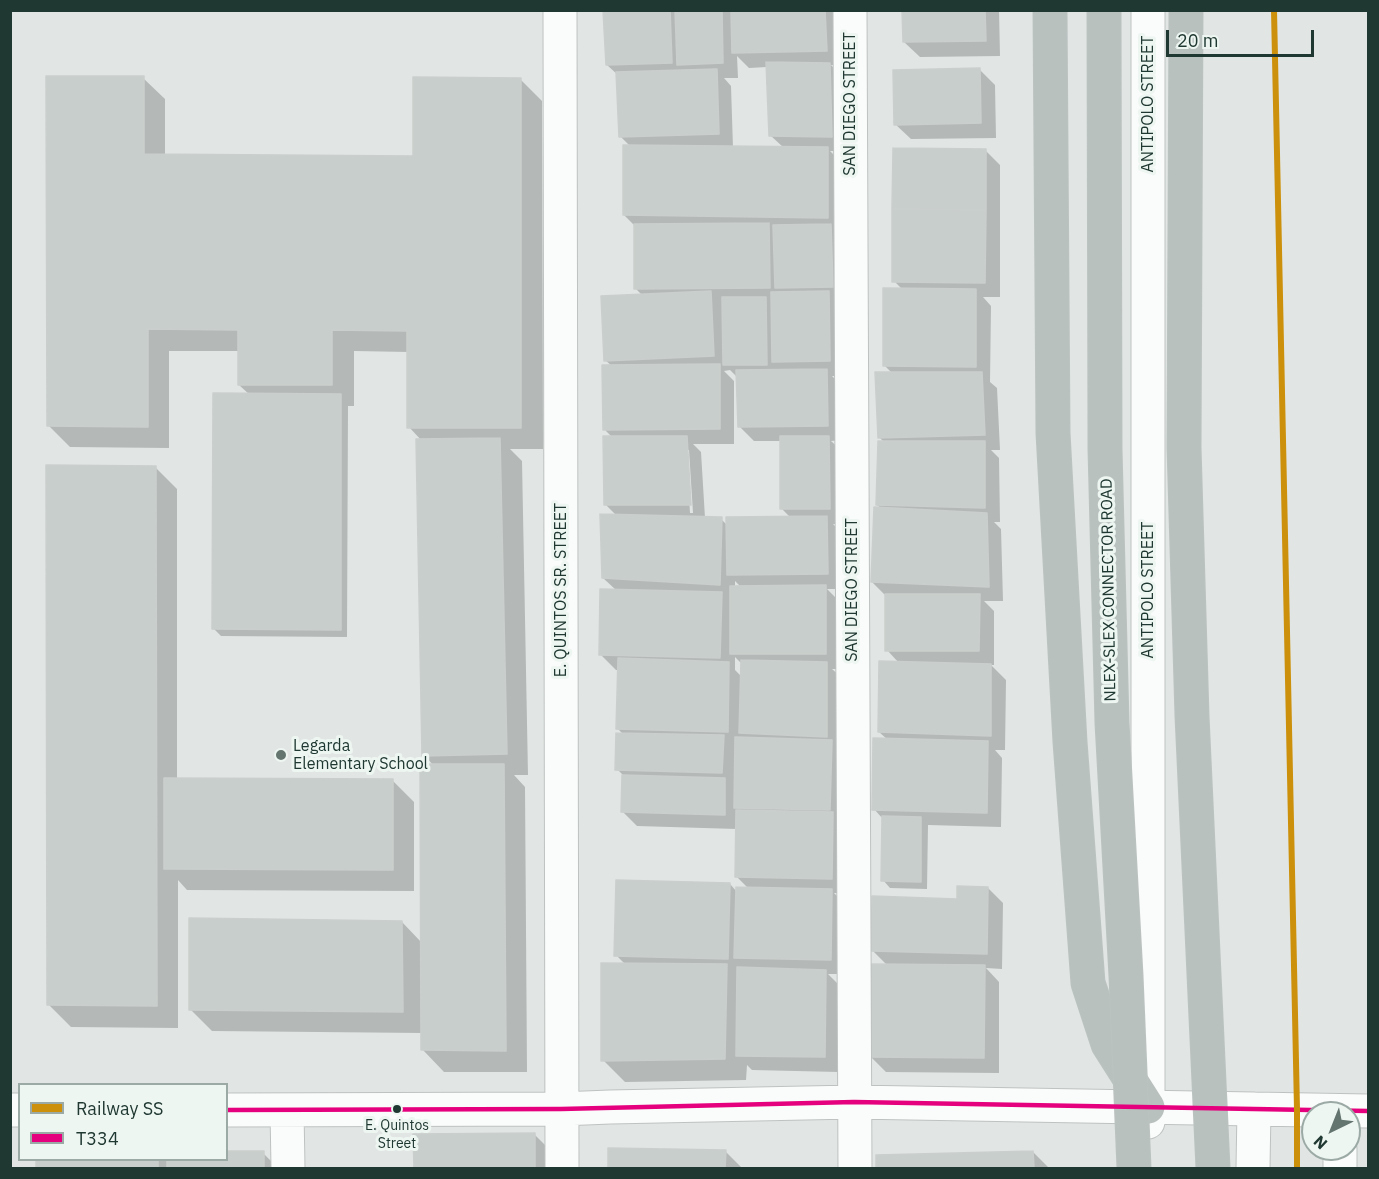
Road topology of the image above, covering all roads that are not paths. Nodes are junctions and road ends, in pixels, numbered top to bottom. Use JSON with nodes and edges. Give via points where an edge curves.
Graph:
{"nodes":[{"id":1,"x":560,"y":10,"type":"edge"},
{"id":2,"x":850,"y":10,"type":"edge"},
{"id":3,"x":1050,"y":10,"type":"edge"},
{"id":4,"x":1104,"y":10,"type":"edge"},
{"id":5,"x":1148,"y":10,"type":"edge"},
{"id":6,"x":1186,"y":10,"type":"edge"},
{"id":7,"x":854,"y":1102,"type":"junction"},
{"id":8,"x":1148,"y":1107,"type":"junction"},
{"id":9,"x":561,"y":1109,"type":"junction"},
{"id":10,"x":1254,"y":1109,"type":"junction"},
{"id":11,"x":228,"y":1110,"type":"edge"},
{"id":12,"x":287,"y":1110,"type":"junction"},
{"id":13,"x":1301,"y":1110,"type":"edge"},
{"id":14,"x":288,"y":1168,"type":"edge"},
{"id":15,"x":562,"y":1168,"type":"edge"},
{"id":16,"x":855,"y":1168,"type":"edge"},
{"id":17,"x":1134,"y":1168,"type":"edge"},
{"id":18,"x":1149,"y":1168,"type":"edge"},
{"id":19,"x":1213,"y":1168,"type":"edge"},
{"id":20,"x":1253,"y":1168,"type":"edge"}],
"edges":[{"from":1,"to":9,"type":"street","name":"E. QUINTOS SR. STREET"},
{"from":2,"to":7,"type":"street","name":"SAN DIEGO STREET"},
{"from":3,"to":8,"type":"highway","via":[[1053,433],[1088,983],[1108,1044]]},
{"from":4,"to":17,"type":"highway","name":"NLEX-SLEX CONNECTOR ROAD","bridge":true,"via":[[1105,449],[1112,723]]},
{"from":5,"to":8,"type":"street","name":"ANTIPOLO STREET"},
{"from":6,"to":19,"type":"highway","bridge":true,"via":[[1184,447]]},
{"from":7,"to":8,"type":"street"},
{"from":7,"to":9,"type":"street"},
{"from":7,"to":16,"type":"street","name":"SAN DIEGO STREET"},
{"from":8,"to":10,"type":"street"},
{"from":8,"to":18,"type":"street","name":"ANTIPOLO STREET"},
{"from":9,"to":12,"type":"street"},
{"from":9,"to":15,"type":"street","name":"E. QUINTOS SR. STREET"},
{"from":10,"to":13,"type":"street"},
{"from":10,"to":20,"type":"street"},
{"from":11,"to":12,"type":"street"},
{"from":12,"to":14,"type":"street"}]}
